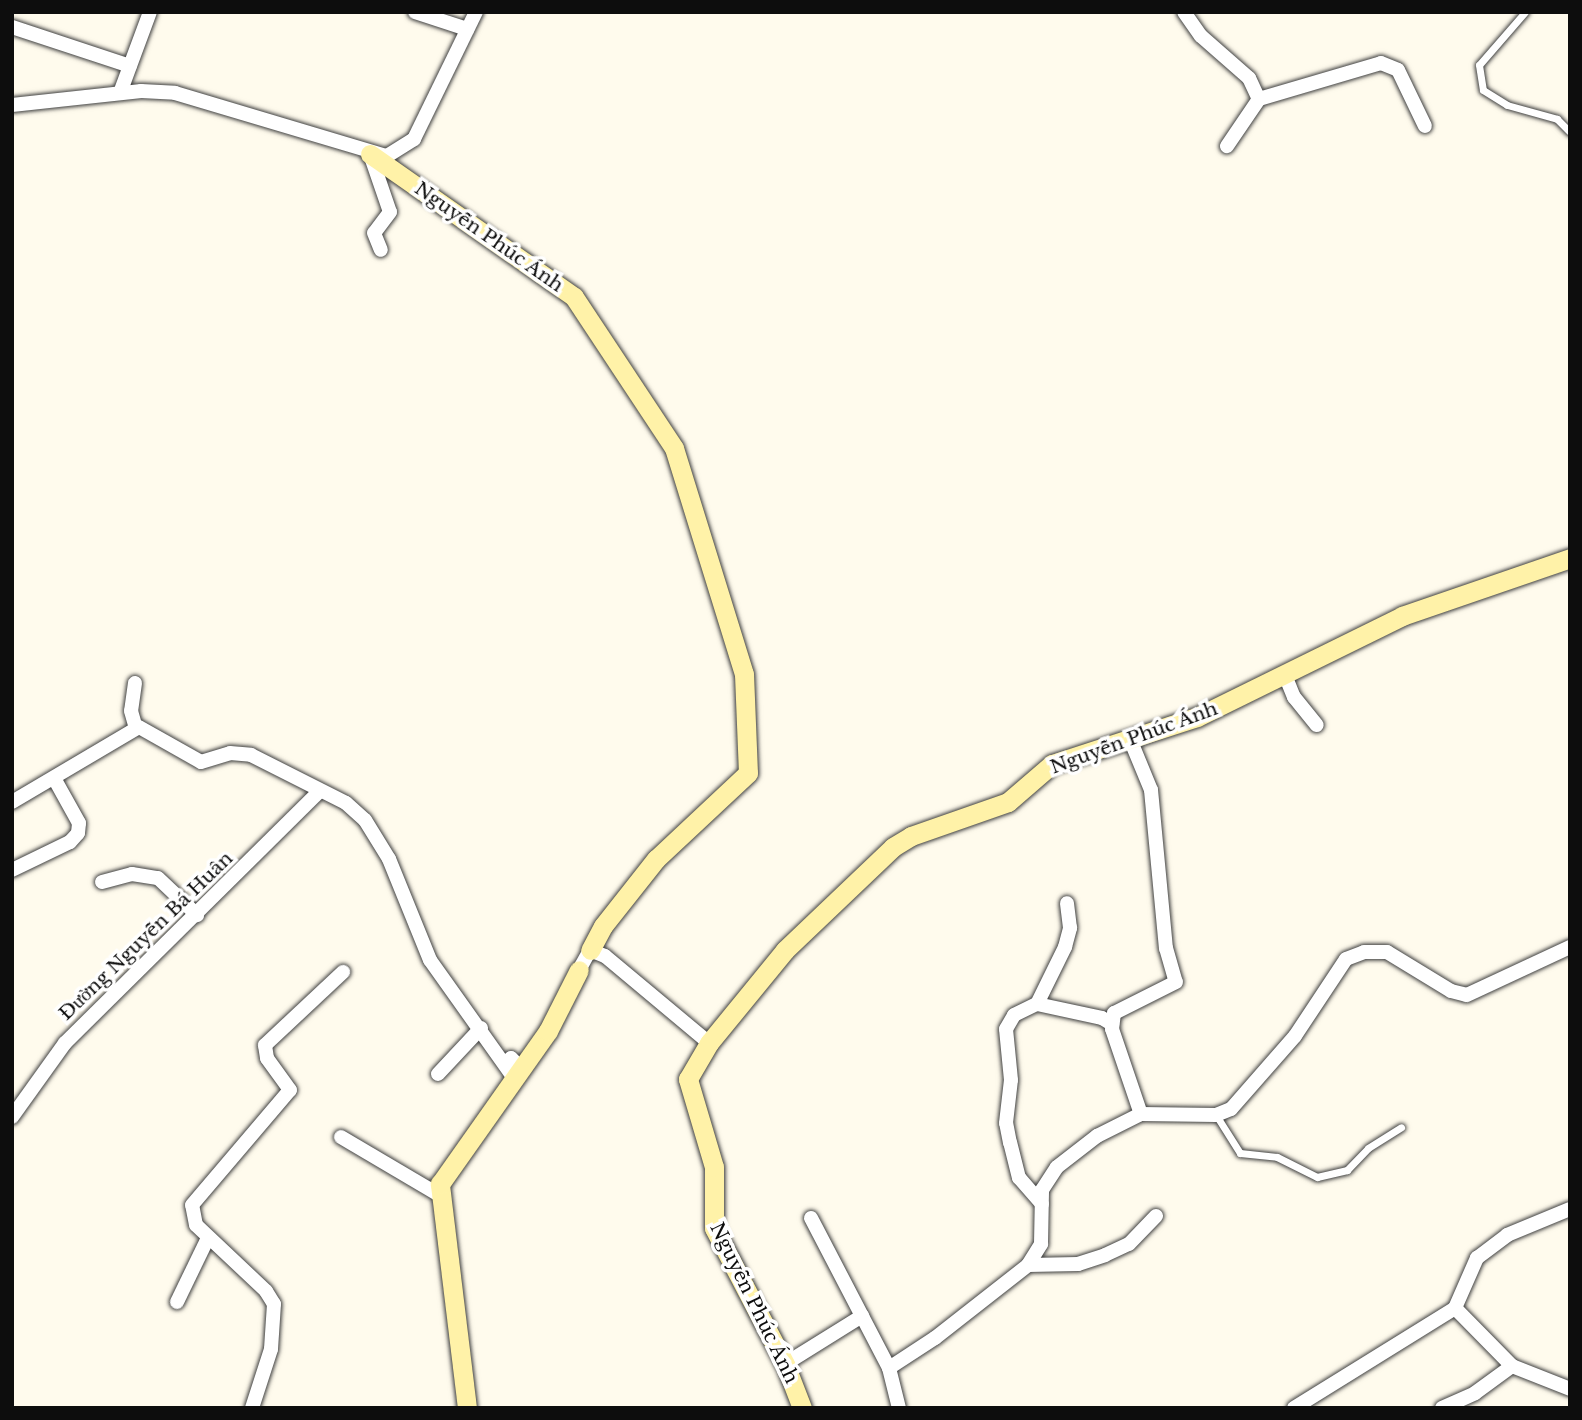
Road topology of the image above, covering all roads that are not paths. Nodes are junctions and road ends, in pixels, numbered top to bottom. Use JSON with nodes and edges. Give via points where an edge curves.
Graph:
{"nodes":[{"id":1,"x":150,"y":12,"type":"edge"},
{"id":2,"x":415,"y":12,"type":"edge"},
{"id":3,"x":476,"y":12,"type":"edge"},
{"id":4,"x":1184,"y":12,"type":"edge"},
{"id":5,"x":1525,"y":12,"type":"edge"},
{"id":6,"x":12,"y":27,"type":"edge"},
{"id":7,"x":467,"y":30,"type":"junction"},
{"id":8,"x":130,"y":66,"type":"junction"},
{"id":9,"x":120,"y":93,"type":"junction"},
{"id":10,"x":1259,"y":99,"type":"junction"},
{"id":11,"x":12,"y":105,"type":"edge"},
{"id":12,"x":1425,"y":126,"type":"dead end"},
{"id":13,"x":1570,"y":132,"type":"edge"},
{"id":14,"x":1227,"y":146,"type":"dead end"},
{"id":15,"x":370,"y":154,"type":"junction"},
{"id":16,"x":381,"y":250,"type":"dead end"},
{"id":17,"x":1570,"y":558,"type":"edge"},
{"id":18,"x":1285,"y":675,"type":"junction"},
{"id":19,"x":135,"y":683,"type":"dead end"},
{"id":20,"x":1317,"y":725,"type":"dead end"},
{"id":21,"x":135,"y":728,"type":"junction"},
{"id":22,"x":1130,"y":739,"type":"junction"},
{"id":23,"x":54,"y":778,"type":"junction"},
{"id":24,"x":318,"y":793,"type":"junction"},
{"id":25,"x":12,"y":802,"type":"edge"},
{"id":26,"x":12,"y":870,"type":"edge"},
{"id":27,"x":102,"y":882,"type":"dead end"},
{"id":28,"x":1067,"y":903,"type":"dead end"},
{"id":29,"x":197,"y":915,"type":"junction"},
{"id":30,"x":1570,"y":947,"type":"edge"},
{"id":31,"x":590,"y":950,"type":"junction"},
{"id":32,"x":579,"y":970,"type":"joint"},
{"id":33,"x":342,"y":972,"type":"dead end"},
{"id":34,"x":1037,"y":1004,"type":"junction"},
{"id":35,"x":1112,"y":1024,"type":"junction"},
{"id":36,"x":481,"y":1028,"type":"junction"},
{"id":37,"x":709,"y":1043,"type":"junction"},
{"id":38,"x":438,"y":1074,"type":"dead end"},
{"id":39,"x":513,"y":1077,"type":"junction"},
{"id":40,"x":1141,"y":1114,"type":"junction"},
{"id":41,"x":1216,"y":1115,"type":"junction"},
{"id":42,"x":12,"y":1117,"type":"edge"},
{"id":43,"x":1401,"y":1127,"type":"dead end"},
{"id":44,"x":341,"y":1137,"type":"dead end"},
{"id":45,"x":439,"y":1195,"type":"junction"},
{"id":46,"x":1042,"y":1204,"type":"junction"},
{"id":47,"x":1570,"y":1209,"type":"edge"},
{"id":48,"x":1156,"y":1216,"type":"dead end"},
{"id":49,"x":811,"y":1218,"type":"dead end"},
{"id":50,"x":208,"y":1238,"type":"junction"},
{"id":51,"x":1028,"y":1265,"type":"junction"},
{"id":52,"x":177,"y":1303,"type":"dead end"},
{"id":53,"x":1455,"y":1308,"type":"junction"},
{"id":54,"x":862,"y":1316,"type":"junction"},
{"id":55,"x":785,"y":1364,"type":"junction"},
{"id":56,"x":1512,"y":1366,"type":"junction"},
{"id":57,"x":889,"y":1368,"type":"junction"},
{"id":58,"x":1570,"y":1389,"type":"edge"},
{"id":59,"x":252,"y":1408,"type":"edge"},
{"id":60,"x":467,"y":1408,"type":"edge"},
{"id":61,"x":802,"y":1408,"type":"edge"},
{"id":62,"x":899,"y":1408,"type":"edge"},
{"id":63,"x":1294,"y":1408,"type":"edge"},
{"id":64,"x":1442,"y":1408,"type":"edge"}],
"edges":[{"from":1,"to":8,"type":"street"},
{"from":2,"to":7,"type":"street"},
{"from":3,"to":7,"type":"street"},
{"from":4,"to":10,"type":"street","via":[[1201,36],[1249,78]]},
{"from":5,"to":13,"type":"lane","via":[[1479,65],[1483,90],[1507,104],[1558,119]]},
{"from":6,"to":8,"type":"street"},
{"from":7,"to":15,"type":"street","via":[[414,139],[387,156]]},
{"from":8,"to":9,"type":"street"},
{"from":9,"to":11,"type":"street"},
{"from":9,"to":15,"type":"street","via":[[158,91],[194,98]]},
{"from":10,"to":12,"type":"street","via":[[1381,63],[1398,70]]},
{"from":10,"to":14,"type":"street"},
{"from":15,"to":16,"type":"street","via":[[390,212],[373,233]]},
{"from":15,"to":31,"type":"street","name":"Nguyễn Phúc Ánh","via":[[574,297],[674,448],[744,674],[748,773],[656,859],[603,926]]},
{"from":17,"to":18,"type":"street","name":"Nguyễn Phúc Ánh","via":[[1402,616]]},
{"from":18,"to":20,"type":"street","via":[[1294,697]]},
{"from":18,"to":22,"type":"street","name":"Nguyễn Phúc Ánh","via":[[1197,717]]},
{"from":19,"to":21,"type":"street","via":[[131,711]]},
{"from":21,"to":23,"type":"street"},
{"from":21,"to":24,"type":"street","via":[[201,762],[230,753],[251,755]]},
{"from":22,"to":35,"type":"street","via":[[1151,790],[1166,948],[1176,982],[1114,1013]]},
{"from":22,"to":37,"type":"street","name":"Nguyễn Phúc Ánh","via":[[1052,764],[1029,789],[1008,802],[911,836],[893,847],[785,950]]},
{"from":23,"to":25,"type":"street"},
{"from":23,"to":26,"type":"street","via":[[79,823],[78,833],[70,842]]},
{"from":24,"to":29,"type":"street","name":"Đường Nguyễn Bá Huân"},
{"from":24,"to":36,"type":"street","via":[[346,803],[374,832],[430,960]]},
{"from":27,"to":29,"type":"street","via":[[132,874],[158,878]]},
{"from":28,"to":34,"type":"street","via":[[1065,947]]},
{"from":29,"to":42,"type":"street","name":"Đường Nguyễn Bá Huân","via":[[65,1043]]},
{"from":30,"to":41,"type":"street","via":[[1467,995],[1387,952],[1346,958],[1269,1070],[1231,1109]]},
{"from":31,"to":32,"type":"street"},
{"from":31,"to":37,"type":"street","via":[[605,956]]},
{"from":32,"to":39,"type":"street","via":[[548,1031]]},
{"from":33,"to":50,"type":"street","via":[[265,1045],[267,1058],[290,1090],[194,1201],[192,1218]]},
{"from":34,"to":35,"type":"street","via":[[1102,1017]]},
{"from":34,"to":46,"type":"street","via":[[1014,1015],[1006,1029],[1011,1080],[1006,1124],[1019,1178]]},
{"from":35,"to":40,"type":"street"},
{"from":36,"to":38,"type":"street"},
{"from":36,"to":39,"type":"street"},
{"from":37,"to":55,"type":"street","name":"Nguyễn Phúc Ánh","via":[[688,1079],[714,1167],[712,1219]]},
{"from":39,"to":45,"type":"street","via":[[445,1173]]},
{"from":40,"to":41,"type":"street"},
{"from":40,"to":46,"type":"street","via":[[1097,1136],[1056,1167],[1042,1190]]},
{"from":41,"to":43,"type":"lane","via":[[1240,1153],[1277,1157],[1317,1177],[1347,1170],[1368,1148]]},
{"from":44,"to":45,"type":"street"},
{"from":45,"to":60,"type":"street"},
{"from":46,"to":51,"type":"street","via":[[1041,1244]]},
{"from":47,"to":53,"type":"street","via":[[1507,1235],[1477,1258]]},
{"from":48,"to":51,"type":"street","via":[[1129,1244],[1105,1255],[1078,1264]]},
{"from":49,"to":54,"type":"street"},
{"from":50,"to":52,"type":"street"},
{"from":50,"to":59,"type":"street","via":[[266,1291],[274,1304],[271,1349]]},
{"from":51,"to":57,"type":"street"},
{"from":53,"to":56,"type":"street"},
{"from":53,"to":63,"type":"street"},
{"from":54,"to":55,"type":"street"},
{"from":54,"to":57,"type":"street"},
{"from":55,"to":61,"type":"street","name":"Nguyễn Phúc Ánh"},
{"from":56,"to":58,"type":"street"},
{"from":56,"to":64,"type":"street","via":[[1475,1393]]},
{"from":57,"to":62,"type":"street"}]}
